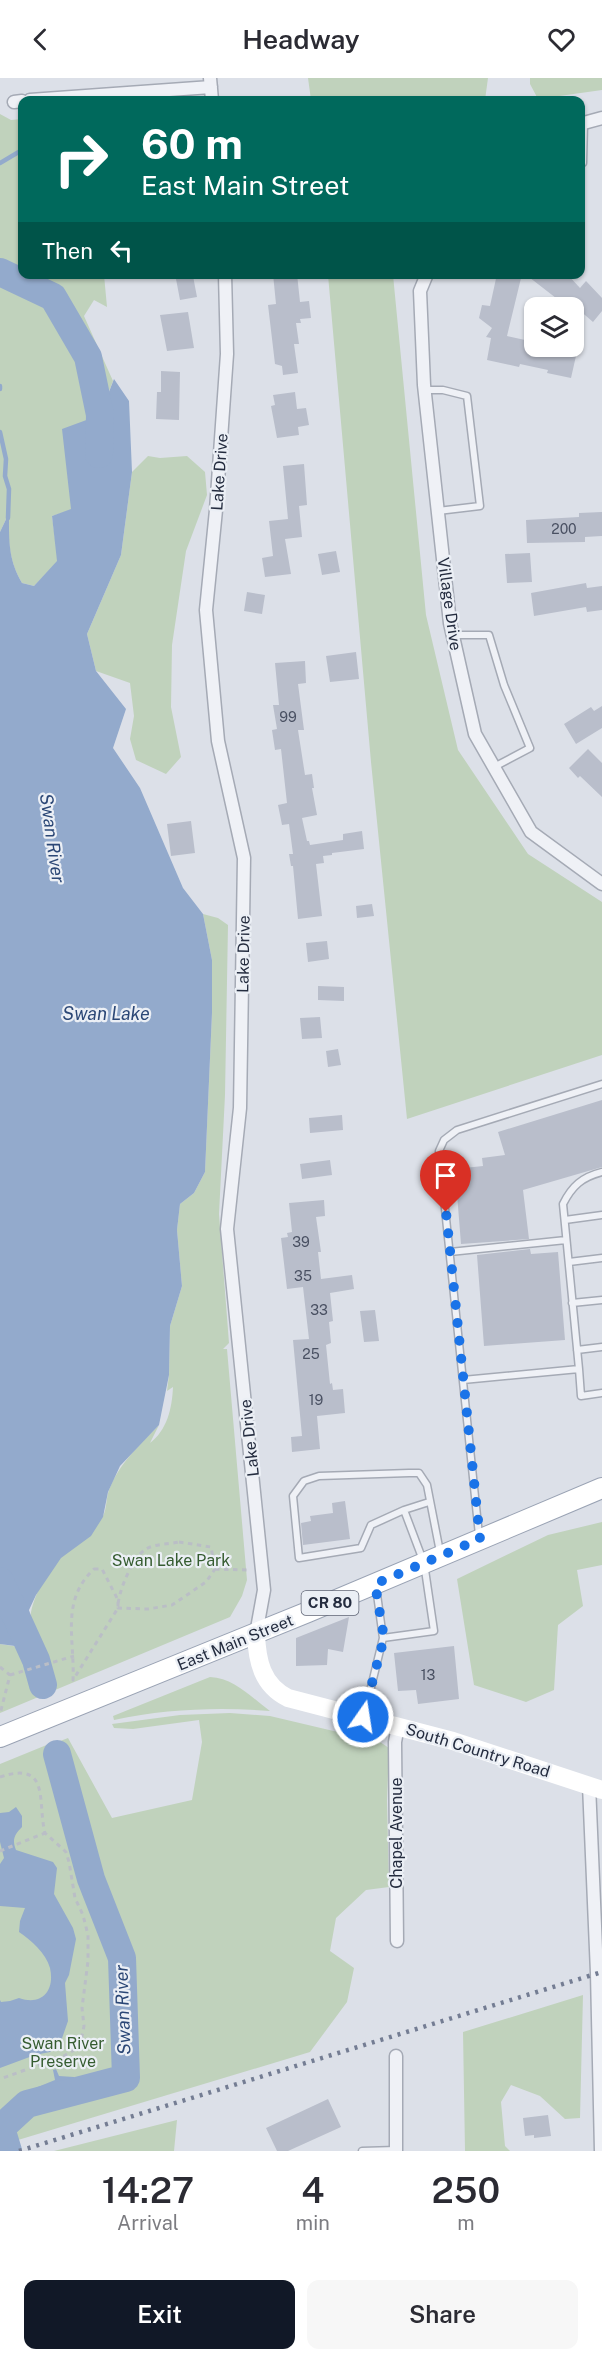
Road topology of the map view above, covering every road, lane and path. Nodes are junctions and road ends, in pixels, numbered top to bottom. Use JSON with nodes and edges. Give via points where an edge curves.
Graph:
{"nodes":[{"id":1,"x":210,"y":83,"type":"edge"},
{"id":2,"x":72,"y":96,"type":"edge"},
{"id":3,"x":602,"y":118,"type":"edge"},
{"id":4,"x":585,"y":123,"type":"edge"},
{"id":5,"x":225,"y":279,"type":"edge"},
{"id":6,"x":425,"y":279,"type":"edge"},
{"id":7,"x":424,"y":390,"type":"junction"},
{"id":8,"x":438,"y":511,"type":"junction"},
{"id":9,"x":452,"y":635,"type":"junction"},
{"id":10,"x":494,"y":767,"type":"junction"},
{"id":11,"x":602,"y":884,"type":"edge"},
{"id":12,"x":602,"y":1084,"type":"edge"},
{"id":13,"x":602,"y":1172,"type":"edge"},
{"id":14,"x":602,"y":1215,"type":"edge"},
{"id":15,"x":565,"y":1221,"type":"junction"},
{"id":16,"x":566,"y":1240,"type":"junction"},
{"id":17,"x":450,"y":1252,"type":"junction"},
{"id":18,"x":602,"y":1258,"type":"edge"},
{"id":19,"x":568,"y":1262,"type":"junction"},
{"id":20,"x":602,"y":1300,"type":"edge"},
{"id":21,"x":572,"y":1303,"type":"junction"},
{"id":22,"x":602,"y":1347,"type":"edge"},
{"id":23,"x":577,"y":1350,"type":"junction"},
{"id":24,"x":579,"y":1370,"type":"junction"},
{"id":25,"x":463,"y":1380,"type":"junction"},
{"id":26,"x":602,"y":1393,"type":"edge"},
{"id":27,"x":602,"y":1488,"type":"edge"},
{"id":28,"x":429,"y":1502,"type":"junction"},
{"id":29,"x":404,"y":1510,"type":"junction"},
{"id":30,"x":480,"y":1539,"type":"junction"},
{"id":31,"x":432,"y":1559,"type":"junction"},
{"id":32,"x":214,"y":1569,"type":"junction"},
{"id":33,"x":262,"y":1569,"type":"junction"},
{"id":34,"x":375,"y":1584,"type":"junction"},
{"id":35,"x":117,"y":1600,"type":"junction"},
{"id":36,"x":118,"y":1608,"type":"junction"},
{"id":37,"x":256,"y":1634,"type":"junction"},
{"id":38,"x":384,"y":1638,"type":"junction"},
{"id":39,"x":74,"y":1655,"type":"junction"},
{"id":40,"x":0,"y":1667,"type":"edge"},
{"id":41,"x":10,"y":1676,"type":"junction"},
{"id":42,"x":0,"y":1714,"type":"edge"},
{"id":43,"x":363,"y":1717,"type":"junction"},
{"id":44,"x":398,"y":1726,"type":"junction"},
{"id":45,"x":0,"y":1737,"type":"edge"},
{"id":46,"x":0,"y":1777,"type":"edge"},
{"id":47,"x":596,"y":1788,"type":"edge"},
{"id":48,"x":45,"y":1833,"type":"junction"},
{"id":49,"x":0,"y":1851,"type":"edge"},
{"id":50,"x":396,"y":1941,"type":"dead end"},
{"id":51,"x":396,"y":2056,"type":"dead end"},
{"id":52,"x":601,"y":2071,"type":"edge"},
{"id":53,"x":0,"y":2079,"type":"edge"},
{"id":54,"x":396,"y":2150,"type":"edge"},
{"id":55,"x":362,"y":2151,"type":"edge"},
{"id":56,"x":602,"y":2151,"type":"edge"}],
"edges":[{"from":1,"to":2,"type":"street"},
{"from":3,"to":4,"type":"street"},
{"from":5,"to":33,"type":"street","name":"Lake Drive","via":[[227,354],[206,610],[218,741],[244,858],[240,1108],[227,1229]]},
{"from":6,"to":7,"type":"street","name":"Village Drive","via":[[420,291]]},
{"from":7,"to":8,"type":"street","name":"Village Drive"},
{"from":7,"to":8,"type":"lane","via":[[467,396],[480,506]]},
{"from":8,"to":9,"type":"street","name":"Village Drive"},
{"from":9,"to":10,"type":"street","name":"Village Drive","via":[[475,734]]},
{"from":9,"to":10,"type":"lane","via":[[489,635],[504,685],[530,747]]},
{"from":10,"to":11,"type":"street","name":"Village Drive","via":[[531,832]]},
{"from":12,"to":17,"type":"lane","via":[[457,1130],[444,1140],[439,1151]]},
{"from":13,"to":15,"type":"lane","via":[[572,1188],[563,1204]]},
{"from":14,"to":15,"type":"lane"},
{"from":15,"to":16,"type":"lane"},
{"from":16,"to":17,"type":"lane"},
{"from":16,"to":19,"type":"lane"},
{"from":17,"to":25,"type":"lane"},
{"from":18,"to":19,"type":"lane"},
{"from":19,"to":21,"type":"lane"},
{"from":20,"to":21,"type":"lane"},
{"from":21,"to":23,"type":"lane"},
{"from":22,"to":23,"type":"lane"},
{"from":23,"to":24,"type":"lane"},
{"from":24,"to":25,"type":"lane"},
{"from":24,"to":26,"type":"lane","via":[[581,1396]]},
{"from":25,"to":30,"type":"lane"},
{"from":27,"to":30,"type":"main road","name":"East Main Street","number":"CR 80"},
{"from":28,"to":29,"type":"lane"},
{"from":28,"to":29,"type":"lane","via":[[427,1485],[418,1473],[319,1476],[304,1481],[293,1496],[299,1558],[361,1548],[370,1525]]},
{"from":28,"to":31,"type":"lane"},
{"from":29,"to":31,"type":"lane"},
{"from":30,"to":31,"type":"main road","name":"East Main Street","number":"CR 80"},
{"from":31,"to":34,"type":"main road","name":"East Main Street","number":"CR 80"},
{"from":31,"to":38,"type":"lane","via":[[434,1631]]},
{"from":32,"to":33,"type":"path"},
{"from":32,"to":35,"type":"path","via":[[211,1547],[179,1542],[147,1548],[137,1557]]},
{"from":32,"to":36,"type":"path","via":[[206,1582],[172,1605]]},
{"from":33,"to":37,"type":"street","name":"Lake Drive","via":[[264,1590]]},
{"from":34,"to":37,"type":"main road","name":"East Main Street","number":"CR 80"},
{"from":34,"to":38,"type":"lane"},
{"from":35,"to":36,"type":"path"},
{"from":35,"to":39,"type":"path","via":[[102,1569],[94,1569],[74,1600]]},
{"from":36,"to":39,"type":"path","via":[[73,1680]]},
{"from":37,"to":43,"type":"main road","name":"South Country Road","via":[[260,1666],[268,1683],[280,1694]]},
{"from":37,"to":45,"type":"main road","name":"East Main Street","number":"CR 80"},
{"from":38,"to":43,"type":"lane"},
{"from":39,"to":41,"type":"path"},
{"from":40,"to":41,"type":"path"},
{"from":41,"to":42,"type":"path"},
{"from":43,"to":44,"type":"main road","name":"South Country Road"},
{"from":44,"to":47,"type":"main road","name":"South Country Road"},
{"from":44,"to":50,"type":"street","name":"Chapel Avenue"},
{"from":46,"to":48,"type":"path","via":[[17,1773],[37,1779]]},
{"from":47,"to":52,"type":"street"},
{"from":48,"to":49,"type":"path"},
{"from":48,"to":53,"type":"path","via":[[66,1852],[75,1898],[88,1935],[84,2026],[74,2050]]},
{"from":51,"to":54,"type":"street"},
{"from":52,"to":56,"type":"street"},
{"from":54,"to":55,"type":"lane"}]}
